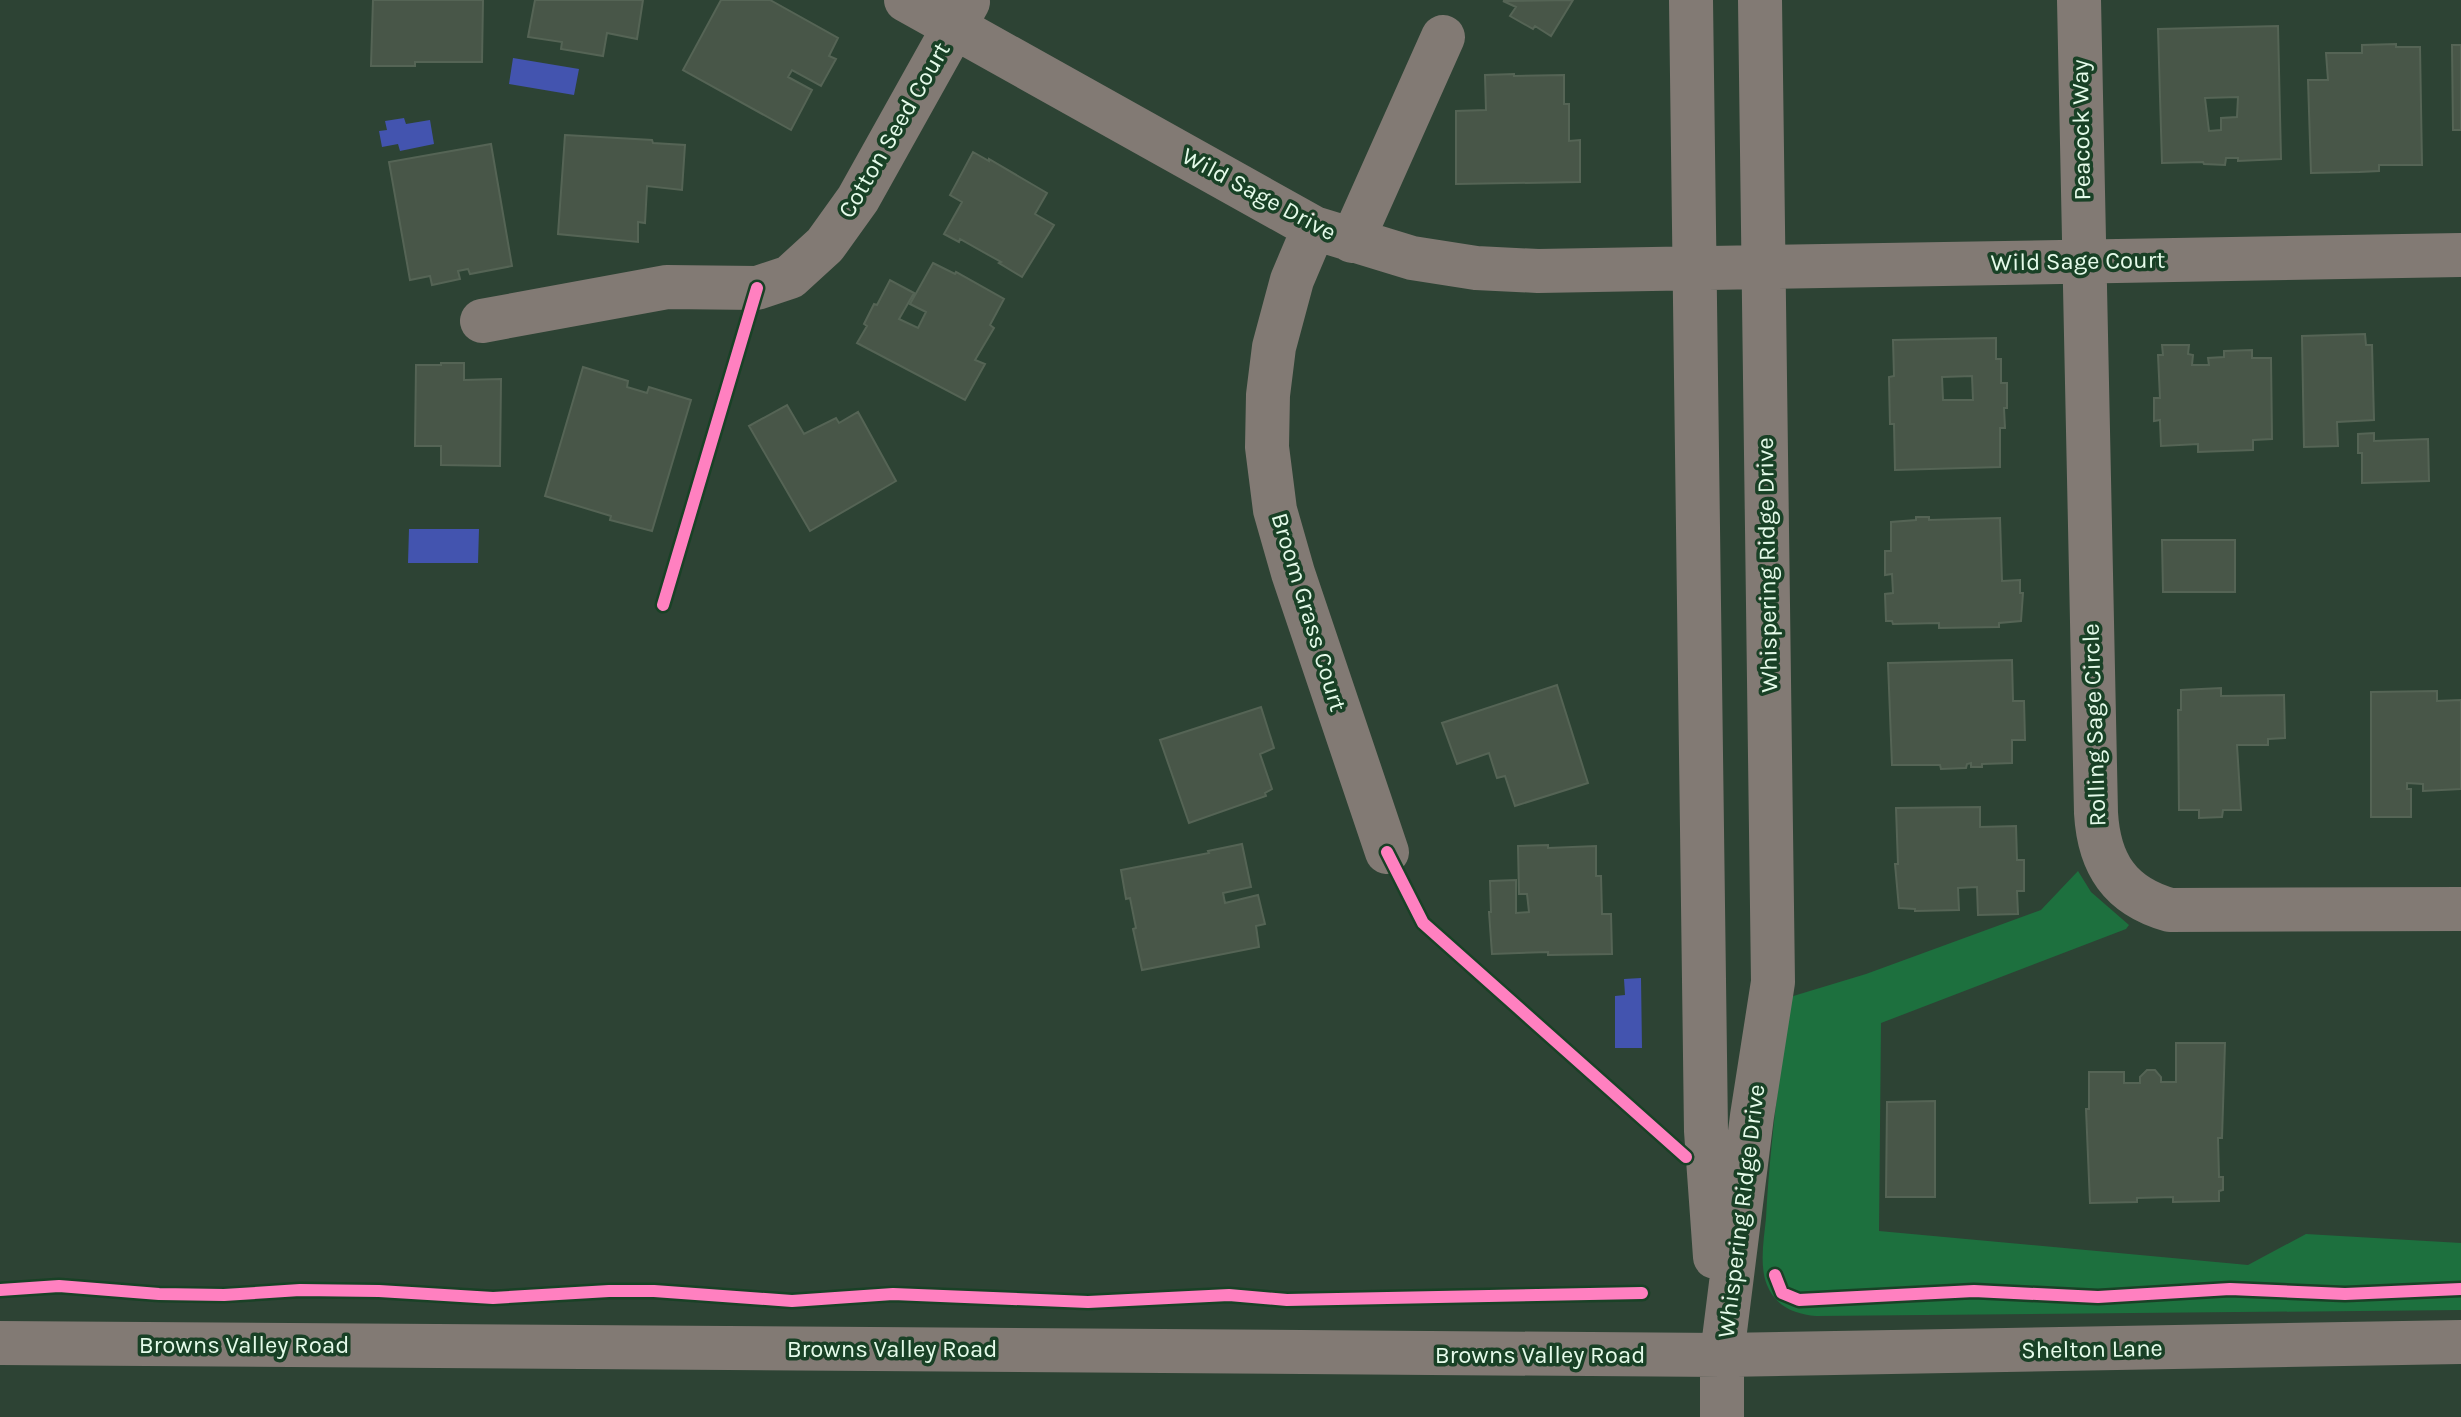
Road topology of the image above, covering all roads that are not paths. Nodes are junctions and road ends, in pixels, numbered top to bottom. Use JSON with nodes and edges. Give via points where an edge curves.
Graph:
{"nodes":[{"id":1,"x":906,"y":0,"type":"edge"},
{"id":2,"x":1691,"y":0,"type":"edge"},
{"id":3,"x":1760,"y":0,"type":"edge"},
{"id":4,"x":2079,"y":0,"type":"edge"},
{"id":5,"x":961,"y":13,"type":"edge"},
{"id":6,"x":1443,"y":37,"type":"dead end"},
{"id":7,"x":1333,"y":235,"type":"junction"},
{"id":8,"x":2461,"y":255,"type":"edge"},
{"id":9,"x":2083,"y":261,"type":"junction"},
{"id":10,"x":1763,"y":267,"type":"junction"},
{"id":11,"x":1695,"y":268,"type":"junction"},
{"id":12,"x":482,"y":321,"type":"dead end"},
{"id":13,"x":1387,"y":852,"type":"dead end"},
{"id":14,"x":2461,"y":909,"type":"edge"},
{"id":15,"x":2461,"y":1342,"type":"edge"},
{"id":16,"x":0,"y":1343,"type":"edge"},
{"id":17,"x":1722,"y":1355,"type":"junction"},
{"id":18,"x":1722,"y":1417,"type":"edge"}],
"edges":[{"from":1,"to":5,"type":"street","name":"Wild Sage Drive"},
{"from":2,"to":11,"type":"street","name":"Whispering Ridge Drive"},
{"from":3,"to":10,"type":"street","name":"Whispering Ridge Drive"},
{"from":4,"to":9,"type":"street","name":"Peacock Way"},
{"from":5,"to":7,"type":"street","name":"Wild Sage Drive"},
{"from":5,"to":12,"type":"street","name":"Cotton Seed Court","via":[[858,199],[825,245],[790,277],[757,288],[667,287]]},
{"from":6,"to":7,"type":"street","name":"Broom Grass Court"},
{"from":7,"to":11,"type":"street","name":"Wild Sage Drive","via":[[1412,258],[1476,268]]},
{"from":7,"to":13,"type":"street","name":"Broom Grass Court","via":[[1292,280],[1274,347],[1267,447],[1275,510],[1293,573]]},
{"from":8,"to":9,"type":"street","name":"Wild Sage Court"},
{"from":9,"to":10,"type":"street","name":"Wild Sage Court"},
{"from":9,"to":14,"type":"street","name":"Rolling Sage Circle","via":[[2096,813],[2106,863],[2135,894],[2170,910]]},
{"from":10,"to":11,"type":"street","name":"Wild Sage Court"},
{"from":10,"to":17,"type":"street","name":"Whispering Ridge Drive","via":[[1773,982]]},
{"from":11,"to":17,"type":"street","name":"Whispering Ridge Drive","via":[[1706,1131]]},
{"from":15,"to":17,"type":"street","name":"Shelton Lane"},
{"from":16,"to":17,"type":"street","name":"Browns Valley Road"},
{"from":17,"to":18,"type":"street"}]}
